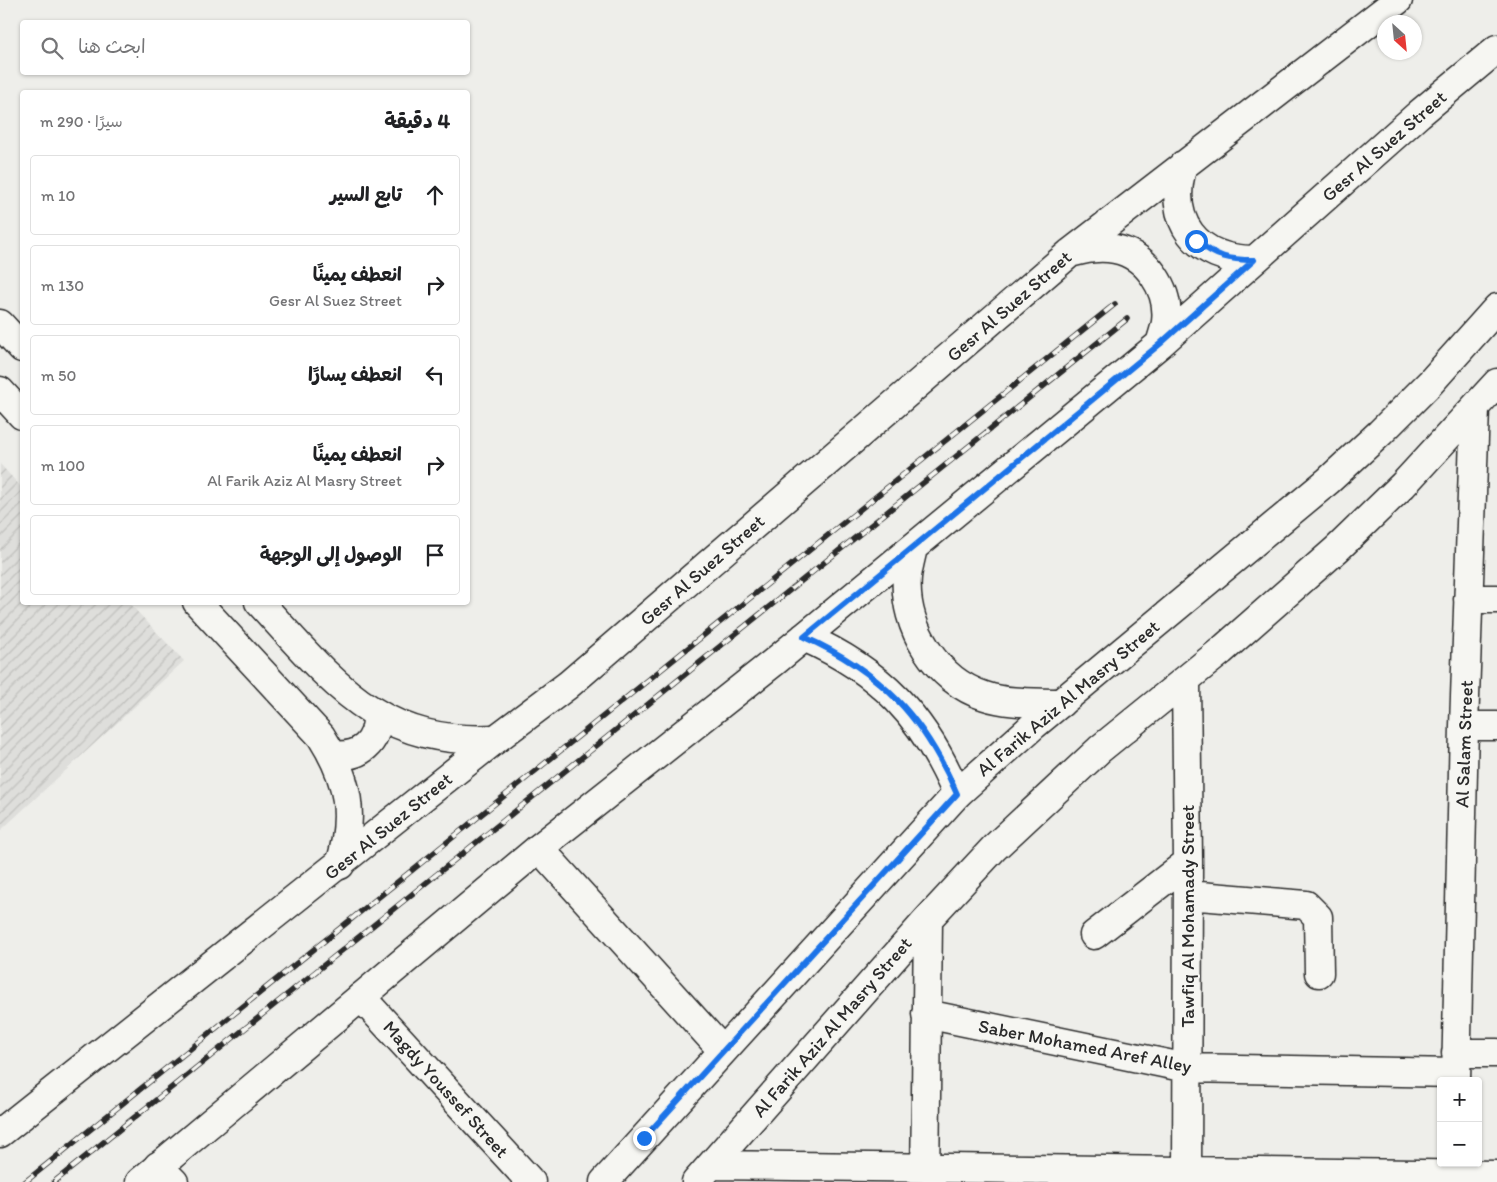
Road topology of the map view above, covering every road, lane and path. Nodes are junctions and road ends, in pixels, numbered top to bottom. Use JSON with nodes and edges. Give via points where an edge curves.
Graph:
{"nodes":[{"id":1,"x":1398,"y":0,"type":"edge"},
{"id":2,"x":1497,"y":49,"type":"edge"},
{"id":3,"x":1183,"y":165,"type":"junction"},
{"id":4,"x":1070,"y":253,"type":"junction"},
{"id":5,"x":1254,"y":260,"type":"junction"},
{"id":6,"x":1497,"y":308,"type":"edge"},
{"id":7,"x":0,"y":324,"type":"edge"},
{"id":8,"x":1160,"y":344,"type":"junction"},
{"id":9,"x":20,"y":346,"type":"edge"},
{"id":10,"x":1497,"y":383,"type":"edge"},
{"id":11,"x":0,"y":391,"type":"edge"},
{"id":12,"x":1475,"y":408,"type":"junction"},
{"id":13,"x":20,"y":413,"type":"edge"},
{"id":14,"x":913,"y":548,"type":"junction"},
{"id":15,"x":1468,"y":599,"type":"junction"},
{"id":16,"x":1497,"y":600,"type":"edge"},
{"id":17,"x":200,"y":605,"type":"edge"},
{"id":18,"x":262,"y":605,"type":"edge"},
{"id":19,"x":804,"y":637,"type":"junction"},
{"id":20,"x":1186,"y":680,"type":"junction"},
{"id":21,"x":1061,"y":703,"type":"junction"},
{"id":22,"x":377,"y":715,"type":"junction"},
{"id":23,"x":1464,"y":726,"type":"junction"},
{"id":24,"x":1497,"y":726,"type":"edge"},
{"id":25,"x":496,"y":739,"type":"junction"},
{"id":26,"x":333,"y":755,"type":"junction"},
{"id":27,"x":957,"y":794,"type":"junction"},
{"id":28,"x":539,"y":848,"type":"junction"},
{"id":29,"x":1188,"y":862,"type":"junction"},
{"id":30,"x":340,"y":865,"type":"junction"},
{"id":31,"x":1188,"y":895,"type":"junction"},
{"id":32,"x":928,"y":919,"type":"junction"},
{"id":33,"x":1094,"y":935,"type":"dead end"},
{"id":34,"x":1319,"y":973,"type":"dead end"},
{"id":35,"x":361,"y":997,"type":"junction"},
{"id":36,"x":926,"y":1014,"type":"junction"},
{"id":37,"x":723,"y":1050,"type":"junction"},
{"id":38,"x":1497,"y":1053,"type":"edge"},
{"id":39,"x":1187,"y":1068,"type":"junction"},
{"id":40,"x":1456,"y":1069,"type":"edge"},
{"id":41,"x":0,"y":1133,"type":"edge"},
{"id":42,"x":703,"y":1173,"type":"edge"},
{"id":43,"x":1456,"y":1173,"type":"edge"},
{"id":44,"x":926,"y":1174,"type":"edge"},
{"id":45,"x":1497,"y":1175,"type":"edge"},
{"id":46,"x":1114,"y":1176,"type":"edge"},
{"id":47,"x":1187,"y":1176,"type":"edge"},
{"id":48,"x":157,"y":1177,"type":"edge"},
{"id":49,"x":1317,"y":1177,"type":"edge"},
{"id":50,"x":531,"y":1182,"type":"edge"},
{"id":51,"x":604,"y":1182,"type":"edge"}],
"edges":[{"from":1,"to":3,"type":"street","name":"Gesr Al Suez Street"},
{"from":2,"to":5,"type":"street","name":"Gesr Al Suez Street"},
{"from":3,"to":4,"type":"street","name":"Gesr Al Suez Street"},
{"from":3,"to":5,"type":"street","via":[[1177,185],[1177,206],[1184,225],[1196,241],[1213,254],[1233,260]]},
{"from":4,"to":8,"type":"street","via":[[1093,247],[1117,249],[1138,259],[1155,276],[1165,297],[1166,321]]},
{"from":4,"to":25,"type":"street","name":"Gesr Al Suez Street","via":[[568,685]]},
{"from":5,"to":8,"type":"street","name":"Gesr Al Suez Street"},
{"from":6,"to":21,"type":"street","name":"Al Farik Aziz Al Masry Street","via":[[1430,383],[1328,482]]},
{"from":7,"to":9,"type":"street"},
{"from":8,"to":14,"type":"street","name":"Gesr Al Suez Street"},
{"from":10,"to":12,"type":"street","name":"Al Farik Aziz Al Masry Street"},
{"from":11,"to":13,"type":"street"},
{"from":12,"to":15,"type":"street","name":"Al Salam Street"},
{"from":12,"to":20,"type":"street","name":"Al Farik Aziz Al Masry Street","via":[[1337,549]]},
{"from":14,"to":19,"type":"street","name":"Gesr Al Suez Street"},
{"from":14,"to":21,"type":"street","via":[[907,578],[909,608],[918,636],[935,662],[957,682],[984,696],[1014,702]]},
{"from":15,"to":16,"type":"street"},
{"from":15,"to":23,"type":"street","name":"Al Salam Street"},
{"from":17,"to":26,"type":"street","via":[[321,736]]},
{"from":18,"to":22,"type":"street","via":[[336,685]]},
{"from":19,"to":27,"type":"street","via":[[861,667],[892,693],[928,736]]},
{"from":19,"to":28,"type":"street","name":"Gesr Al Suez Street"},
{"from":20,"to":29,"type":"street","name":"Tawfiq Al Mohamady Street"},
{"from":20,"to":32,"type":"street","name":"Al Farik Aziz Al Masry Street","via":[[1100,748],[1042,801]]},
{"from":21,"to":27,"type":"street","name":"Al Farik Aziz Al Masry Street"},
{"from":22,"to":25,"type":"street","via":[[400,726],[448,739]]},
{"from":22,"to":26,"type":"street","via":[[375,735],[370,744],[353,755]]},
{"from":23,"to":24,"type":"street"},
{"from":23,"to":40,"type":"street","name":"Al Salam Street"},
{"from":25,"to":30,"type":"street","name":"Gesr Al Suez Street"},
{"from":26,"to":30,"type":"street","via":[[348,798],[349,820]]},
{"from":27,"to":37,"type":"street","name":"Al Farik Aziz Al Masry Street"},
{"from":28,"to":35,"type":"street","name":"Gesr Al Suez Street"},
{"from":28,"to":37,"type":"street"},
{"from":29,"to":31,"type":"street","name":"Tawfiq Al Mohamady Street"},
{"from":29,"to":33,"type":"street"},
{"from":30,"to":41,"type":"street","name":"Gesr Al Suez Street"},
{"from":31,"to":34,"type":"street","via":[[1306,905],[1318,917]]},
{"from":31,"to":39,"type":"street","name":"Tawfiq Al Mohamady Street"},
{"from":32,"to":36,"type":"street"},
{"from":32,"to":42,"type":"street","name":"Al Farik Aziz Al Masry Street"},
{"from":35,"to":48,"type":"street","name":"Gesr Al Suez Street"},
{"from":35,"to":50,"type":"street","name":"Magdy Youssef Street"},
{"from":36,"to":39,"type":"street","name":"Saber Mohamed Aref Alley"},
{"from":36,"to":44,"type":"street"},
{"from":37,"to":51,"type":"street","name":"Al Farik Aziz Al Masry Street"},
{"from":38,"to":40,"type":"street","name":"Saber Mohamed Aref Alley"},
{"from":39,"to":40,"type":"street","name":"Saber Mohamed Aref Alley"},
{"from":39,"to":47,"type":"street","name":"Tawfiq Al Mohamady Street"},
{"from":42,"to":44,"type":"street"},
{"from":43,"to":45,"type":"street"},
{"from":43,"to":49,"type":"street"},
{"from":44,"to":46,"type":"street"},
{"from":46,"to":47,"type":"street"},
{"from":47,"to":49,"type":"street"}]}
